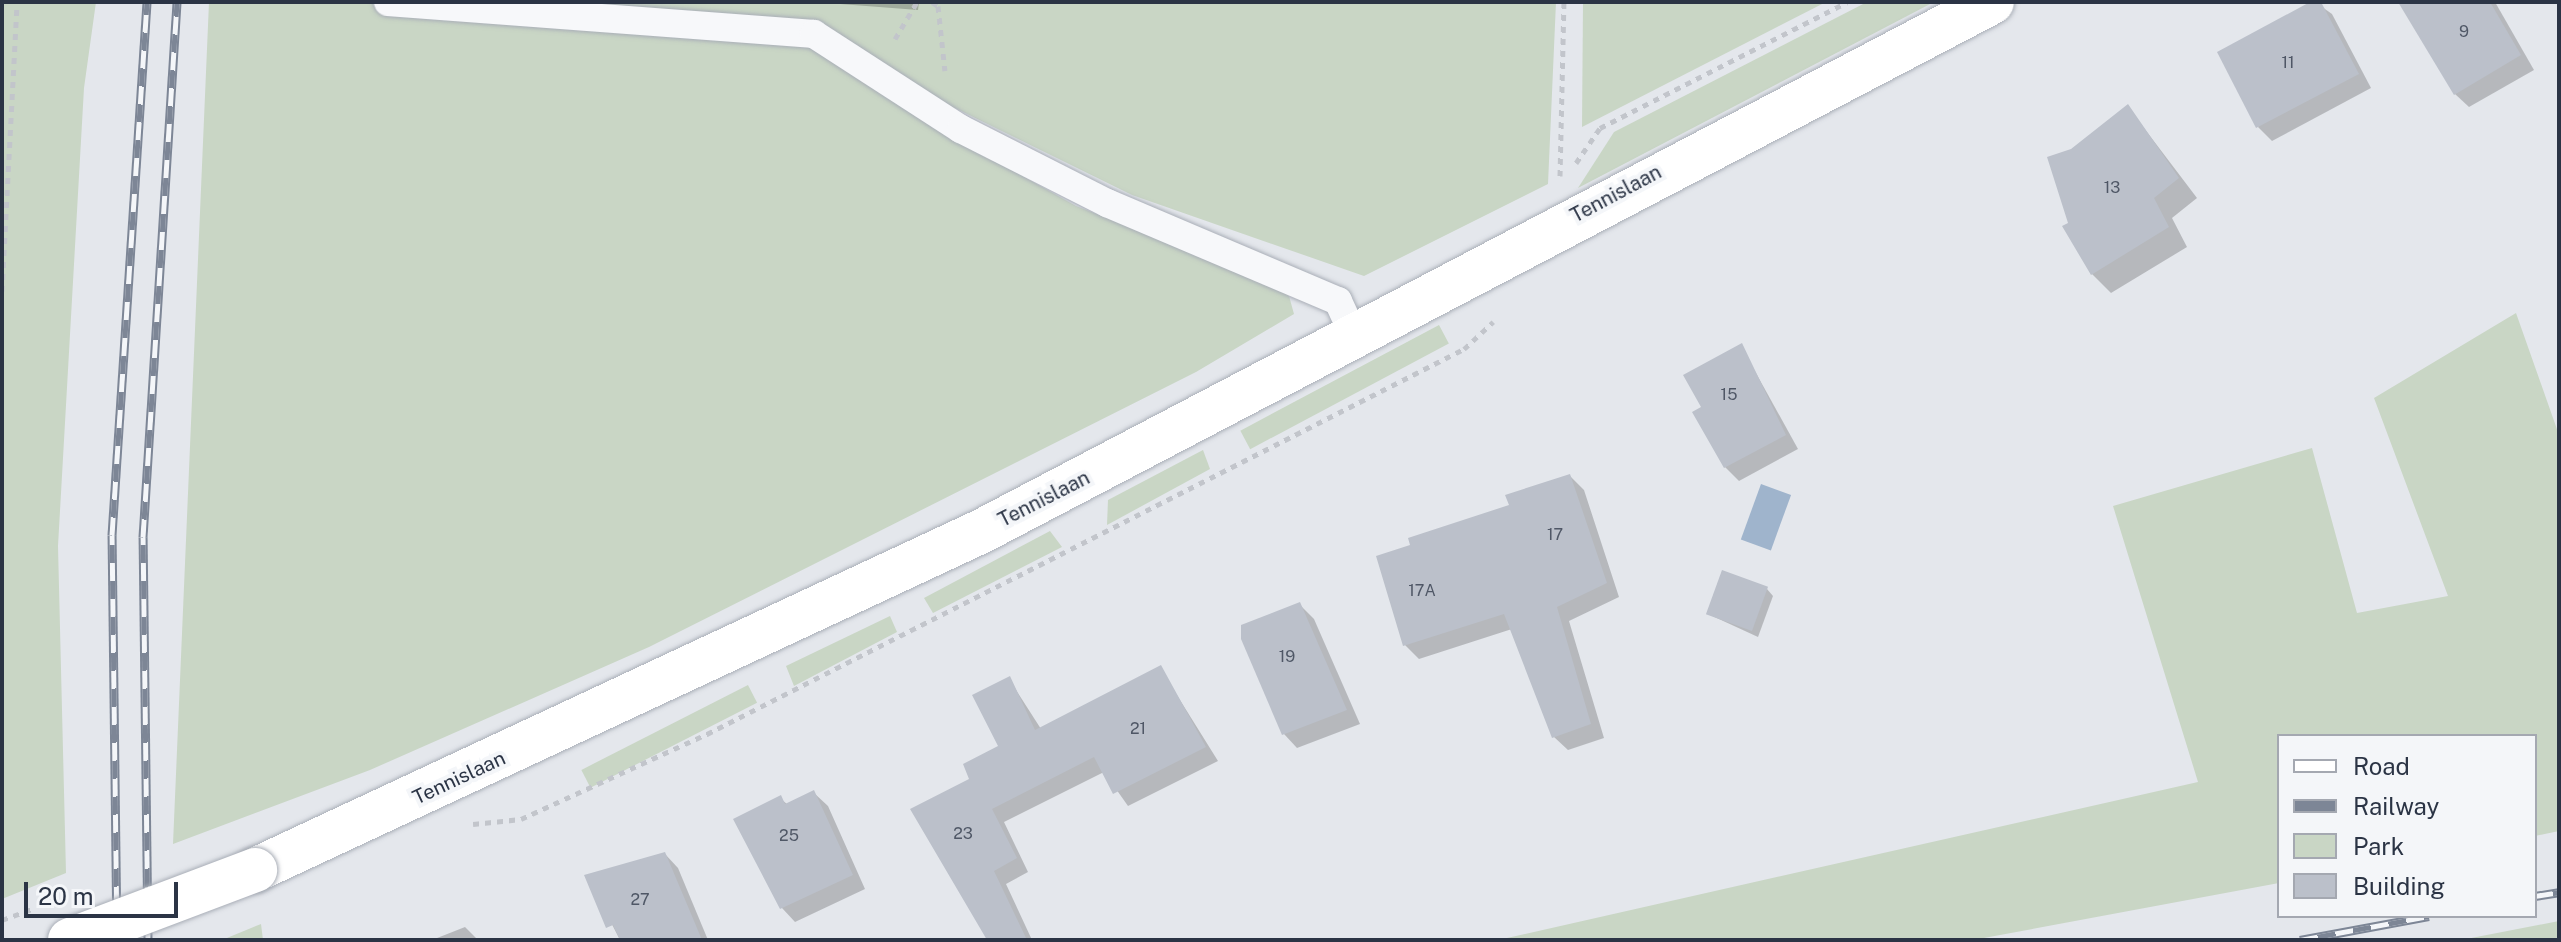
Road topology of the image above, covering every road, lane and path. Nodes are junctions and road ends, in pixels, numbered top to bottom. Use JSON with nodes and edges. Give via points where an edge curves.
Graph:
{"nodes":[{"id":1,"x":17,"y":2,"type":"edge"},
{"id":2,"x":388,"y":2,"type":"edge"},
{"id":3,"x":917,"y":2,"type":"edge"},
{"id":4,"x":932,"y":2,"type":"edge"},
{"id":5,"x":1564,"y":2,"type":"edge"},
{"id":6,"x":1992,"y":2,"type":"edge"},
{"id":7,"x":893,"y":42,"type":"dead end"},
{"id":8,"x":945,"y":76,"type":"dead end"},
{"id":9,"x":1561,"y":185,"type":"dead end"},
{"id":10,"x":2,"y":291,"type":"edge"},
{"id":11,"x":1355,"y":338,"type":"junction"},
{"id":12,"x":70,"y":940,"type":"edge"}],
"edges":[{"from":1,"to":10,"type":"path"},
{"from":2,"to":11,"type":"lane","via":[[814,34],[987,142],[1107,203],[1338,301]]},
{"from":3,"to":7,"type":"path"},
{"from":4,"to":8,"type":"path","via":[[938,6]]},
{"from":5,"to":9,"type":"path"},
{"from":6,"to":11,"type":"street","name":"Tennislaan"},
{"from":11,"to":12,"type":"street","name":"Tennislaan","bridge":true,"via":[[982,531],[255,870]]}]}
